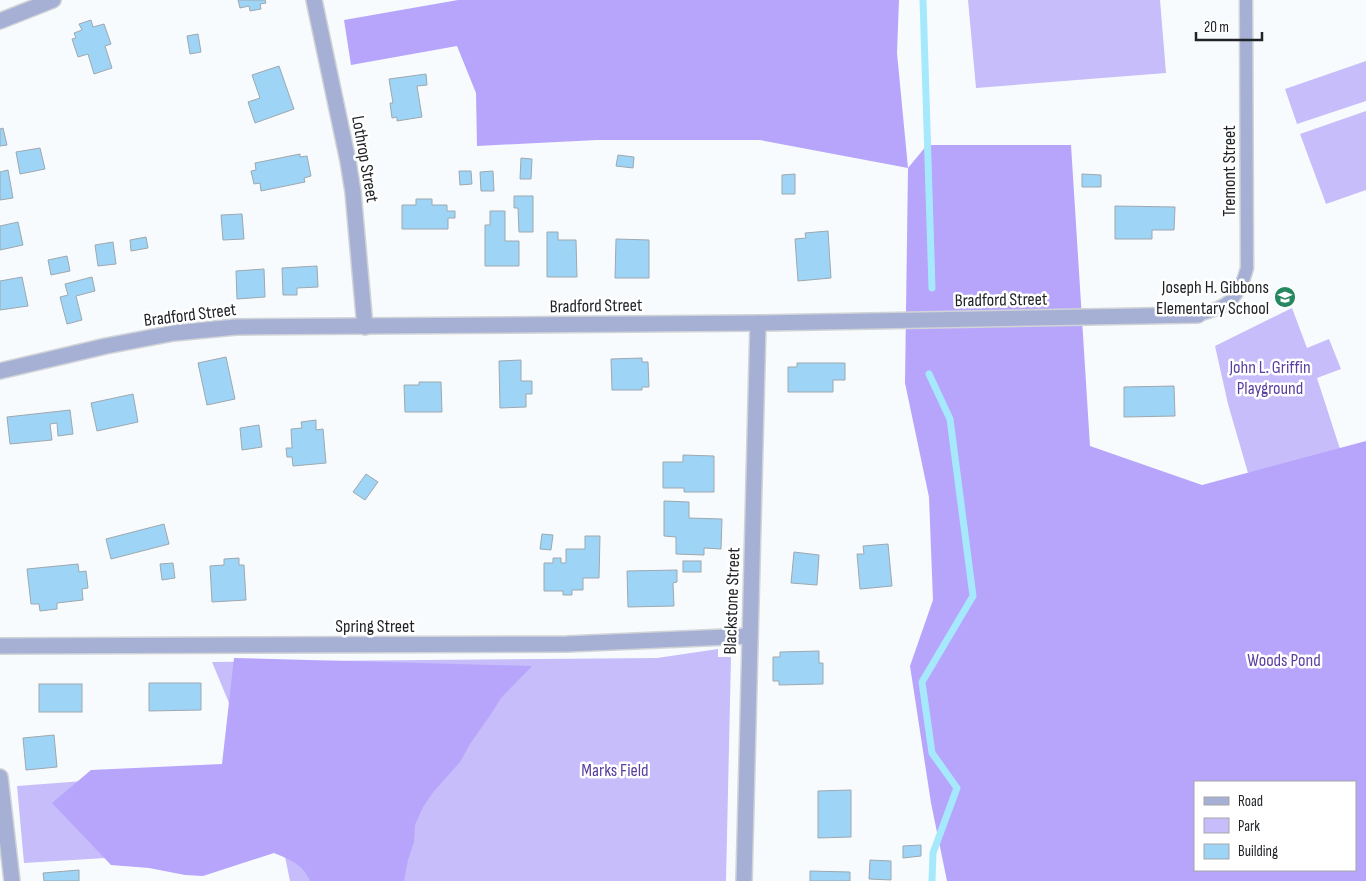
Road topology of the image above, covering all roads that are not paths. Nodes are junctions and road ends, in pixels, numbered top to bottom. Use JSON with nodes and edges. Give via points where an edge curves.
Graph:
{"nodes":[{"id":1,"x":314,"y":0,"type":"edge"},
{"id":2,"x":1246,"y":0,"type":"edge"},
{"id":3,"x":48,"y":1,"type":"edge"},
{"id":4,"x":0,"y":21,"type":"edge"},
{"id":5,"x":1198,"y":315,"type":"joint"},
{"id":6,"x":758,"y":323,"type":"junction"},
{"id":7,"x":365,"y":327,"type":"junction"},
{"id":8,"x":0,"y":371,"type":"edge"},
{"id":9,"x":750,"y":636,"type":"junction"},
{"id":10,"x":0,"y":646,"type":"edge"},
{"id":11,"x":0,"y":777,"type":"edge"},
{"id":12,"x":12,"y":881,"type":"edge"},
{"id":13,"x":744,"y":881,"type":"edge"}],
"edges":[{"from":1,"to":7,"type":"street","name":"Lothrop Street","via":[[350,177]]},
{"from":2,"to":5,"type":"lane","name":"Tremont Street","via":[[1247,268],[1239,292],[1231,302]]},
{"from":3,"to":4,"type":"street"},
{"from":5,"to":6,"type":"street","name":"Bradford Street"},
{"from":6,"to":7,"type":"street","name":"Bradford Street"},
{"from":6,"to":9,"type":"street","name":"Blackstone Street"},
{"from":7,"to":8,"type":"street","name":"Bradford Street","via":[[236,327],[174,333]]},
{"from":9,"to":10,"type":"street","name":"Spring Street","via":[[567,644]]},
{"from":9,"to":13,"type":"street","name":"Blackstone Street"},
{"from":11,"to":12,"type":"street"}]}
